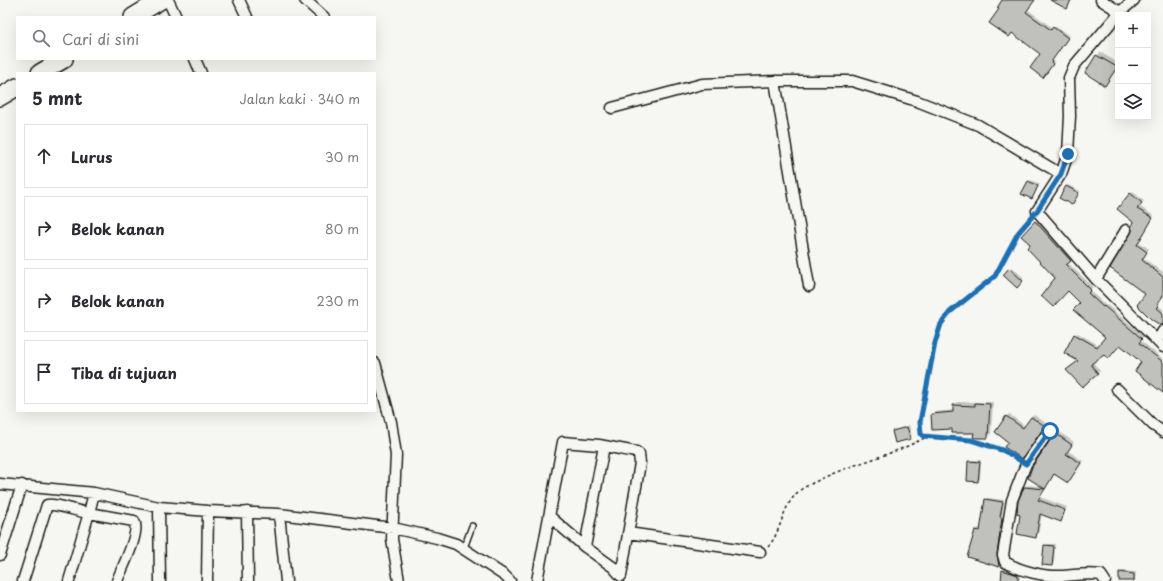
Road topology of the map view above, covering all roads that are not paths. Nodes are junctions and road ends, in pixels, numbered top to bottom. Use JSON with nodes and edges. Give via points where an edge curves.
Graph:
{"nodes":[{"id":1,"x":161,"y":0,"type":"edge"},
{"id":2,"x":168,"y":0,"type":"edge"},
{"id":3,"x":239,"y":0,"type":"edge"},
{"id":4,"x":305,"y":0,"type":"edge"},
{"id":5,"x":1101,"y":0,"type":"edge"},
{"id":6,"x":1134,"y":0,"type":"edge"},
{"id":7,"x":1120,"y":12,"type":"joint"},
{"id":8,"x":135,"y":16,"type":"edge"},
{"id":9,"x":176,"y":16,"type":"edge"},
{"id":10,"x":247,"y":16,"type":"edge"},
{"id":11,"x":323,"y":16,"type":"edge"},
{"id":12,"x":1115,"y":18,"type":"edge"},
{"id":13,"x":62,"y":60,"type":"edge"},
{"id":14,"x":195,"y":60,"type":"edge"},
{"id":15,"x":42,"y":72,"type":"edge"},
{"id":16,"x":201,"y":72,"type":"edge"},
{"id":17,"x":775,"y":81,"type":"junction"},
{"id":18,"x":16,"y":88,"type":"edge"},
{"id":19,"x":0,"y":98,"type":"edge"},
{"id":20,"x":612,"y":108,"type":"dead end"},
{"id":21,"x":1061,"y":174,"type":"junction"},
{"id":22,"x":1126,"y":230,"type":"dead end"},
{"id":23,"x":1096,"y":279,"type":"junction"},
{"id":24,"x":809,"y":286,"type":"dead end"},
{"id":25,"x":1163,"y":331,"type":"edge"},
{"id":26,"x":1160,"y":344,"type":"edge"},
{"id":27,"x":377,"y":377,"type":"edge"},
{"id":28,"x":1117,"y":389,"type":"dead end"},
{"id":29,"x":1050,"y":431,"type":"dead end"},
{"id":30,"x":1163,"y":432,"type":"edge"},
{"id":31,"x":604,"y":446,"type":"junction"},
{"id":32,"x":0,"y":484,"type":"edge"},
{"id":33,"x":22,"y":485,"type":"junction"},
{"id":34,"x":94,"y":493,"type":"junction"},
{"id":35,"x":159,"y":507,"type":"junction"},
{"id":36,"x":208,"y":511,"type":"junction"},
{"id":37,"x":247,"y":512,"type":"junction"},
{"id":38,"x":89,"y":513,"type":"junction"},
{"id":39,"x":279,"y":514,"type":"junction"},
{"id":40,"x":549,"y":516,"type":"junction"},
{"id":41,"x":472,"y":526,"type":"dead end"},
{"id":42,"x":393,"y":528,"type":"junction"},
{"id":43,"x":628,"y":533,"type":"junction"},
{"id":44,"x":585,"y":547,"type":"junction"},
{"id":45,"x":464,"y":548,"type":"junction"},
{"id":46,"x":760,"y":552,"type":"road end"},
{"id":47,"x":0,"y":555,"type":"edge"},
{"id":48,"x":620,"y":579,"type":"edge"},
{"id":49,"x":23,"y":581,"type":"edge"},
{"id":50,"x":69,"y":581,"type":"edge"},
{"id":51,"x":117,"y":581,"type":"edge"},
{"id":52,"x":160,"y":581,"type":"edge"},
{"id":53,"x":207,"y":581,"type":"edge"},
{"id":54,"x":248,"y":581,"type":"edge"},
{"id":55,"x":286,"y":581,"type":"edge"},
{"id":56,"x":399,"y":581,"type":"edge"},
{"id":57,"x":510,"y":581,"type":"edge"},
{"id":58,"x":537,"y":581,"type":"edge"},
{"id":59,"x":1105,"y":581,"type":"edge"}],
"edges":[{"from":1,"to":8,"type":"highway"},
{"from":2,"to":9,"type":"street"},
{"from":3,"to":10,"type":"street"},
{"from":4,"to":11,"type":"street"},
{"from":5,"to":7,"type":"street"},
{"from":6,"to":7,"type":"street"},
{"from":12,"to":21,"type":"street","via":[[1074,66],[1069,78],[1068,154]]},
{"from":13,"to":15,"type":"highway"},
{"from":14,"to":16,"type":"street"},
{"from":17,"to":20,"type":"street","via":[[702,84]]},
{"from":17,"to":21,"type":"street","via":[[852,81],[917,100],[978,125]]},
{"from":17,"to":24,"type":"street"},
{"from":18,"to":19,"type":"highway"},
{"from":21,"to":23,"type":"street","via":[[1037,211]]},
{"from":22,"to":23,"type":"street"},
{"from":23,"to":26,"type":"street"},
{"from":25,"to":26,"type":"street"},
{"from":27,"to":42,"type":"street","via":[[391,422],[396,455]]},
{"from":28,"to":30,"type":"street"},
{"from":29,"to":59,"type":"street","via":[[1026,464],[1012,500],[1005,562],[1033,572],[1062,576],[1085,573],[1101,575]]},
{"from":31,"to":40,"type":"street","via":[[563,442]]},
{"from":31,"to":43,"type":"street","via":[[639,454],[640,463]]},
{"from":31,"to":44,"type":"street"},
{"from":32,"to":33,"type":"street"},
{"from":33,"to":34,"type":"street"},
{"from":33,"to":47,"type":"street"},
{"from":34,"to":35,"type":"street"},
{"from":34,"to":38,"type":"street"},
{"from":35,"to":36,"type":"street"},
{"from":35,"to":52,"type":"street"},
{"from":36,"to":37,"type":"street"},
{"from":36,"to":53,"type":"street"},
{"from":37,"to":39,"type":"street"},
{"from":37,"to":54,"type":"street"},
{"from":38,"to":49,"type":"street","via":[[47,506]]},
{"from":38,"to":50,"type":"street"},
{"from":38,"to":51,"type":"street","via":[[134,521],[136,524],[135,535]]},
{"from":39,"to":42,"type":"street"},
{"from":39,"to":55,"type":"street"},
{"from":40,"to":44,"type":"street"},
{"from":40,"to":58,"type":"street"},
{"from":41,"to":45,"type":"lane"},
{"from":42,"to":45,"type":"street","via":[[437,538]]},
{"from":42,"to":56,"type":"street","via":[[392,539]]},
{"from":43,"to":46,"type":"street"},
{"from":43,"to":48,"type":"street"},
{"from":44,"to":48,"type":"street","via":[[613,567]]},
{"from":45,"to":57,"type":"street"}]}
